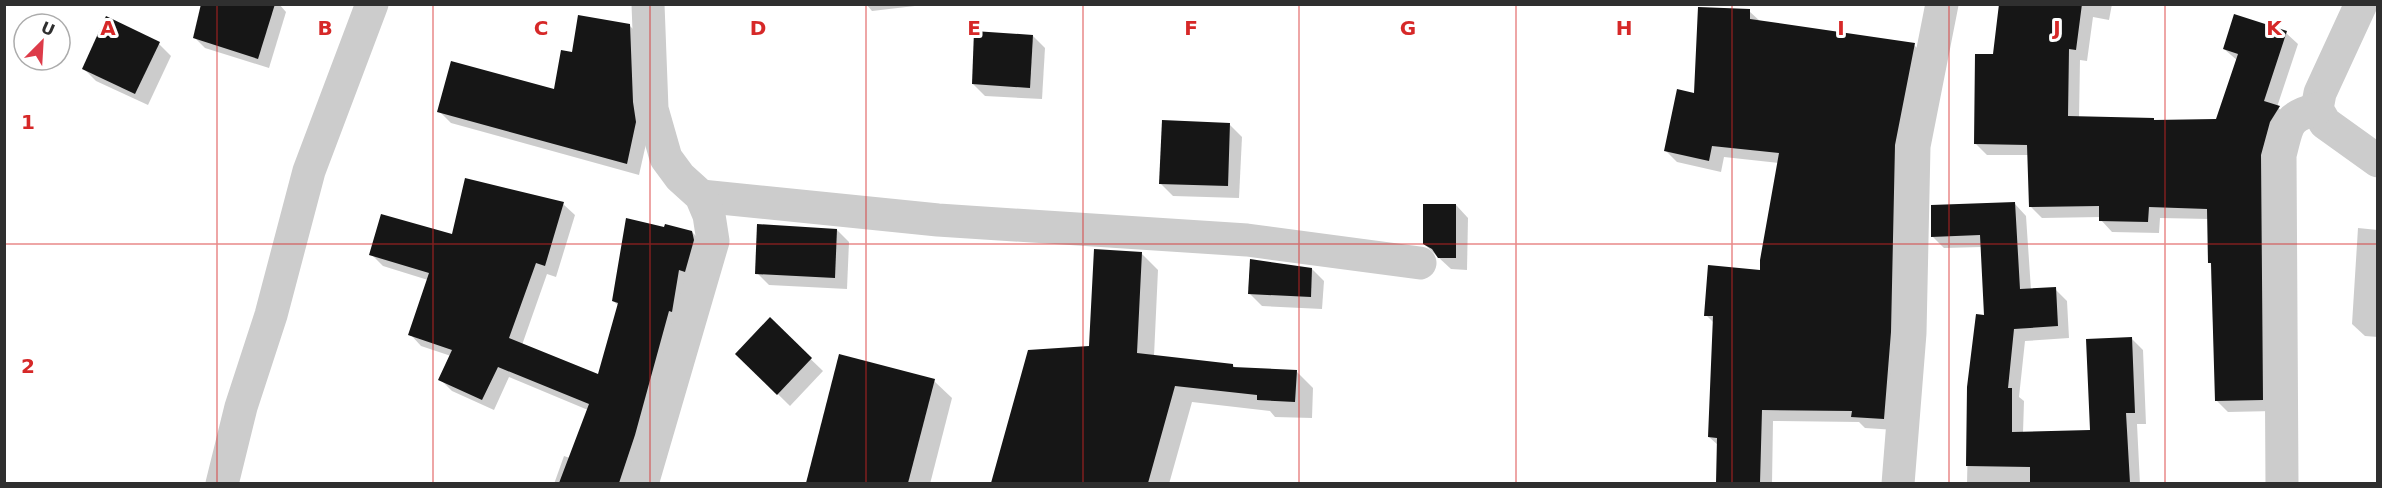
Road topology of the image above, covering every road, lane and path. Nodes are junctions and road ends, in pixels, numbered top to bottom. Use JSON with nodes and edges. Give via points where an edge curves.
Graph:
{"nodes":[{"id":1,"x":372,"y":4,"type":"edge"},
{"id":2,"x":648,"y":4,"type":"edge"},
{"id":3,"x":1942,"y":4,"type":"edge"},
{"id":4,"x":2361,"y":4,"type":"edge"},
{"id":5,"x":2317,"y":109,"type":"junction"},
{"id":6,"x":2378,"y":161,"type":"edge"},
{"id":7,"x":701,"y":196,"type":"junction"},
{"id":8,"x":1419,"y":262,"type":"dead end"},
{"id":9,"x":222,"y":483,"type":"edge"},
{"id":10,"x":642,"y":483,"type":"edge"},
{"id":11,"x":1898,"y":483,"type":"edge"},
{"id":12,"x":2282,"y":483,"type":"edge"}],
"edges":[{"from":1,"to":9,"type":"street","via":[[309,171],[272,315],[241,407]]},
{"from":2,"to":7,"type":"street","via":[[652,109],[666,158]]},
{"from":3,"to":11,"type":"street","via":[[1914,146],[1910,333]]},
{"from":4,"to":5,"type":"street","via":[[2320,93]]},
{"from":5,"to":6,"type":"street","via":[[2325,123]]},
{"from":5,"to":12,"type":"street","via":[[2298,113],[2290,122],[2280,155]]},
{"from":7,"to":8,"type":"street","via":[[938,220],[1247,240]]},
{"from":7,"to":10,"type":"street","via":[[713,241]]}]}
